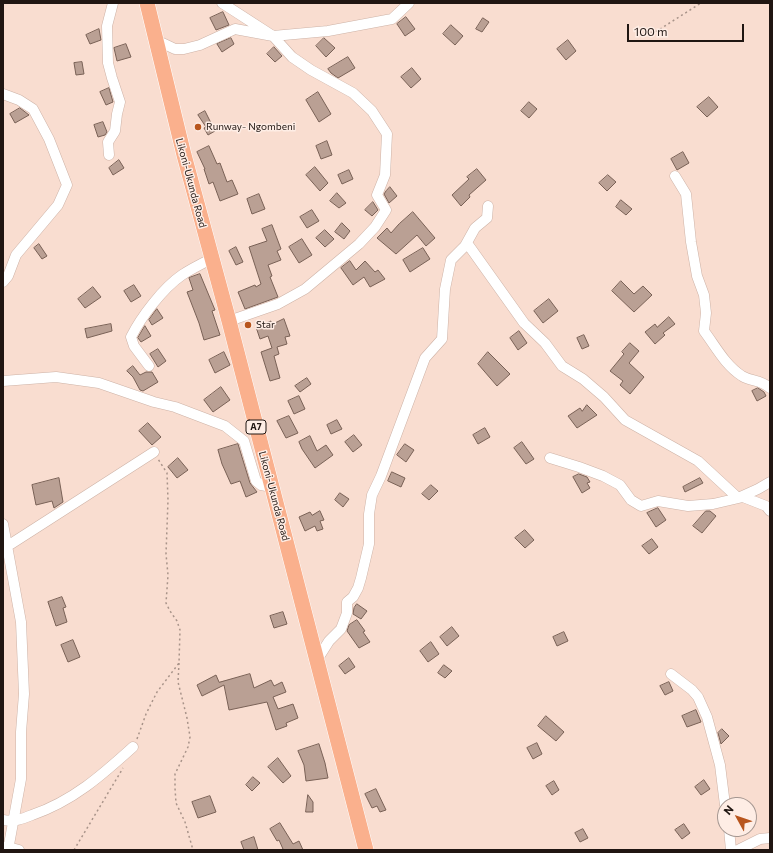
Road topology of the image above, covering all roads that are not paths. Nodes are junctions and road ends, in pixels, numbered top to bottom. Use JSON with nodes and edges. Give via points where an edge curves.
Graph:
{"nodes":[{"id":1,"x":113,"y":3,"type":"edge"},
{"id":2,"x":147,"y":3,"type":"edge"},
{"id":3,"x":222,"y":3,"type":"edge"},
{"id":4,"x":409,"y":3,"type":"edge"},
{"id":5,"x":273,"y":36,"type":"junction"},
{"id":6,"x":156,"y":40,"type":"junction"},
{"id":7,"x":3,"y":94,"type":"edge"},
{"id":8,"x":109,"y":155,"type":"dead end"},
{"id":9,"x":675,"y":176,"type":"dead end"},
{"id":10,"x":488,"y":206,"type":"dead end"},
{"id":11,"x":467,"y":243,"type":"junction"},
{"id":12,"x":211,"y":259,"type":"junction"},
{"id":13,"x":3,"y":282,"type":"edge"},
{"id":14,"x":229,"y":321,"type":"junction"},
{"id":15,"x":149,"y":366,"type":"dead end"},
{"id":16,"x":3,"y":381,"type":"edge"},
{"id":17,"x":770,"y":388,"type":"edge"},
{"id":18,"x":154,"y":452,"type":"road end"},
{"id":19,"x":550,"y":458,"type":"dead end"},
{"id":20,"x":770,"y":482,"type":"edge"},
{"id":21,"x":272,"y":487,"type":"junction"},
{"id":22,"x":738,"y":498,"type":"junction"},
{"id":23,"x":770,"y":511,"type":"edge"},
{"id":24,"x":3,"y":524,"type":"edge"},
{"id":25,"x":5,"y":548,"type":"edge"},
{"id":26,"x":317,"y":660,"type":"junction"},
{"id":27,"x":670,"y":674,"type":"dead end"},
{"id":28,"x":134,"y":747,"type":"road end"},
{"id":29,"x":724,"y":797,"type":"edge"},
{"id":30,"x":3,"y":820,"type":"edge"},
{"id":31,"x":14,"y":822,"type":"junction"},
{"id":32,"x":729,"y":837,"type":"edge"},
{"id":33,"x":770,"y":838,"type":"edge"},
{"id":34,"x":6,"y":848,"type":"edge"},
{"id":35,"x":19,"y":850,"type":"edge"},
{"id":36,"x":366,"y":850,"type":"edge"},
{"id":37,"x":731,"y":850,"type":"edge"},
{"id":38,"x":738,"y":850,"type":"edge"}],
"edges":[{"from":1,"to":8,"type":"street","via":[[107,26],[108,63],[120,102],[115,131],[108,142]]},
{"from":2,"to":6,"type":"highway","name":"Likoni-Ukunda Road","number":"A7"},
{"from":3,"to":5,"type":"street"},
{"from":4,"to":5,"type":"street","via":[[392,19],[328,31]]},
{"from":5,"to":6,"type":"street","via":[[235,29],[200,45],[180,49]]},
{"from":5,"to":14,"type":"street","via":[[292,57],[353,93],[372,111],[384,128],[387,134],[385,175],[377,195],[386,210],[359,244],[305,289],[278,304]]},
{"from":6,"to":12,"type":"highway","name":"Likoni-Ukunda Road","number":"A7"},
{"from":7,"to":13,"type":"street","via":[[33,109],[49,139],[67,185],[58,205],[16,255]]},
{"from":9,"to":17,"type":"street","via":[[686,194],[697,276],[704,296],[704,331],[727,364],[743,377],[764,383]]},
{"from":10,"to":11,"type":"street","via":[[487,218],[475,228]]},
{"from":11,"to":22,"type":"street","via":[[524,323],[545,343],[562,366],[583,379],[625,420],[698,461]]},
{"from":11,"to":26,"type":"street","via":[[452,260],[445,289],[442,339],[425,358],[372,495],[369,544],[358,588],[347,602],[348,613],[341,629],[329,641]]},
{"from":12,"to":14,"type":"highway","name":"Likoni-Ukunda Road","number":"A7"},
{"from":12,"to":15,"type":"street","via":[[181,276],[140,321],[131,337],[134,346]]},
{"from":14,"to":21,"type":"highway","name":"Likoni-Ukunda Road","number":"A7"},
{"from":16,"to":21,"type":"street","via":[[56,377],[99,383],[225,426],[244,441],[256,481]]},
{"from":18,"to":25,"type":"street"},
{"from":19,"to":22,"type":"street","via":[[603,476],[620,485],[631,500],[641,506],[658,501],[688,506],[713,504]]},
{"from":20,"to":22,"type":"street"},
{"from":21,"to":26,"type":"highway","name":"Likoni-Ukunda Road","number":"A7"},
{"from":22,"to":23,"type":"street","via":[[743,496],[766,506]]},
{"from":24,"to":25,"type":"street"},
{"from":25,"to":31,"type":"street","via":[[21,622],[24,694],[21,779]]},
{"from":26,"to":36,"type":"highway","name":"Likoni-Ukunda Road","number":"A7"},
{"from":27,"to":29,"type":"street","via":[[698,697],[707,718],[720,765]]},
{"from":28,"to":31,"type":"street","via":[[95,781],[52,808]]},
{"from":30,"to":31,"type":"street"},
{"from":31,"to":34,"type":"street"},
{"from":32,"to":37,"type":"street"},
{"from":33,"to":38,"type":"street","via":[[760,839]]},
{"from":34,"to":35,"type":"street"}]}
